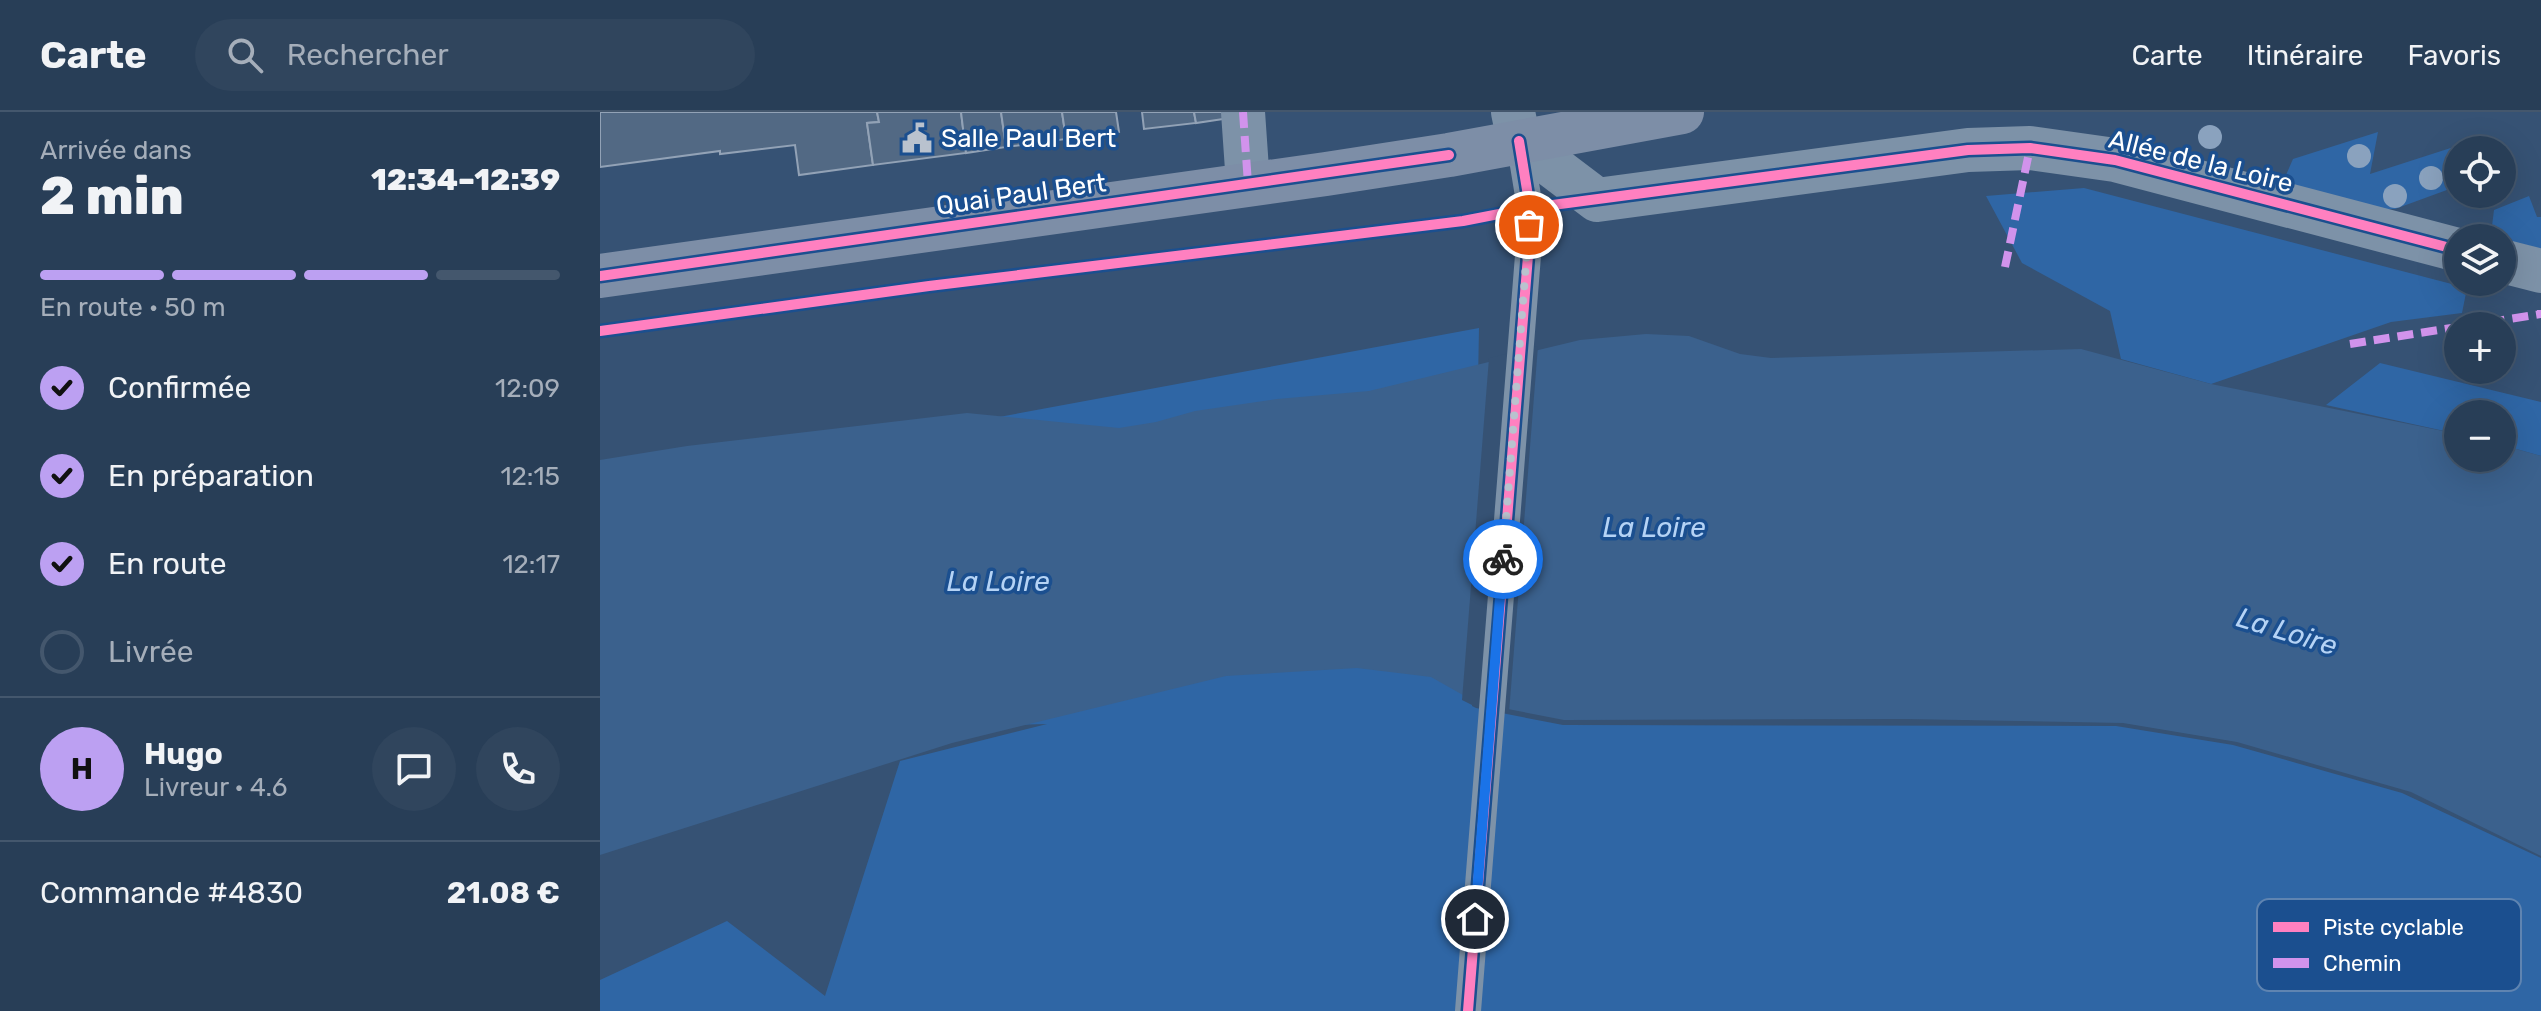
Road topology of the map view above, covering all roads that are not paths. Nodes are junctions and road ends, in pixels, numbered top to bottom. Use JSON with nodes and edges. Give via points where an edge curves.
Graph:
{"nodes":[{"id":1,"x":1243,"y":112,"type":"edge"},
{"id":2,"x":1682,"y":112,"type":"edge"},
{"id":3,"x":1516,"y":127,"type":"edge"},
{"id":4,"x":1248,"y":184,"type":"junction"},
{"id":5,"x":2444,"y":246,"type":"edge"},
{"id":6,"x":2516,"y":265,"type":"edge"},
{"id":7,"x":2541,"y":271,"type":"edge"},
{"id":8,"x":600,"y":276,"type":"edge"},
{"id":9,"x":1468,"y":1011,"type":"edge"}],
"edges":[{"from":1,"to":4,"type":"street"},
{"from":2,"to":3,"type":"main road","name":"Quai Paul Bert"},
{"from":3,"to":4,"type":"main road","name":"Quai Paul Bert","via":[[1449,155]]},
{"from":3,"to":5,"type":"street","name":"Allée de la Loire","via":[[1597,200],[1968,150],[2030,148],[2115,160]]},
{"from":3,"to":9,"type":"lane","via":[[1530,208],[1529,243]]},
{"from":4,"to":8,"type":"main road","name":"Quai Paul Bert"},
{"from":6,"to":7,"type":"street"}]}
